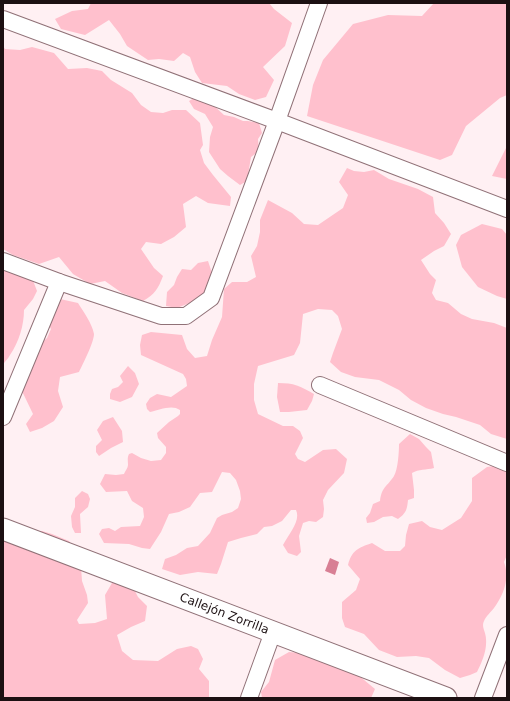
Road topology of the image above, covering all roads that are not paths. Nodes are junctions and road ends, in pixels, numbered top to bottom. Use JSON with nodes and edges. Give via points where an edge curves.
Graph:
{"nodes":[{"id":1,"x":319,"y":3,"type":"edge"},
{"id":2,"x":3,"y":19,"type":"edge"},
{"id":3,"x":277,"y":121,"type":"junction"},
{"id":4,"x":507,"y":209,"type":"edge"},
{"id":5,"x":3,"y":261,"type":"edge"},
{"id":6,"x":59,"y":282,"type":"junction"},
{"id":7,"x":320,"y":385,"type":"dead end"},
{"id":8,"x":3,"y":417,"type":"edge"},
{"id":9,"x":507,"y":463,"type":"edge"},
{"id":10,"x":3,"y":529,"type":"edge"},
{"id":11,"x":272,"y":632,"type":"junction"},
{"id":12,"x":507,"y":635,"type":"edge"},
{"id":13,"x":249,"y":698,"type":"edge"},
{"id":14,"x":446,"y":698,"type":"edge"},
{"id":15,"x":483,"y":698,"type":"edge"}],
"edges":[{"from":1,"to":3,"type":"street"},
{"from":2,"to":3,"type":"street"},
{"from":3,"to":4,"type":"street"},
{"from":3,"to":6,"type":"street","via":[[211,298],[186,316],[161,316]]},
{"from":5,"to":6,"type":"street"},
{"from":6,"to":8,"type":"street"},
{"from":7,"to":9,"type":"street"},
{"from":10,"to":11,"type":"street","name":"Callejón Zorrilla"},
{"from":11,"to":13,"type":"street"},
{"from":11,"to":14,"type":"street","name":"Callejón Zorrilla"},
{"from":12,"to":15,"type":"street"}]}
